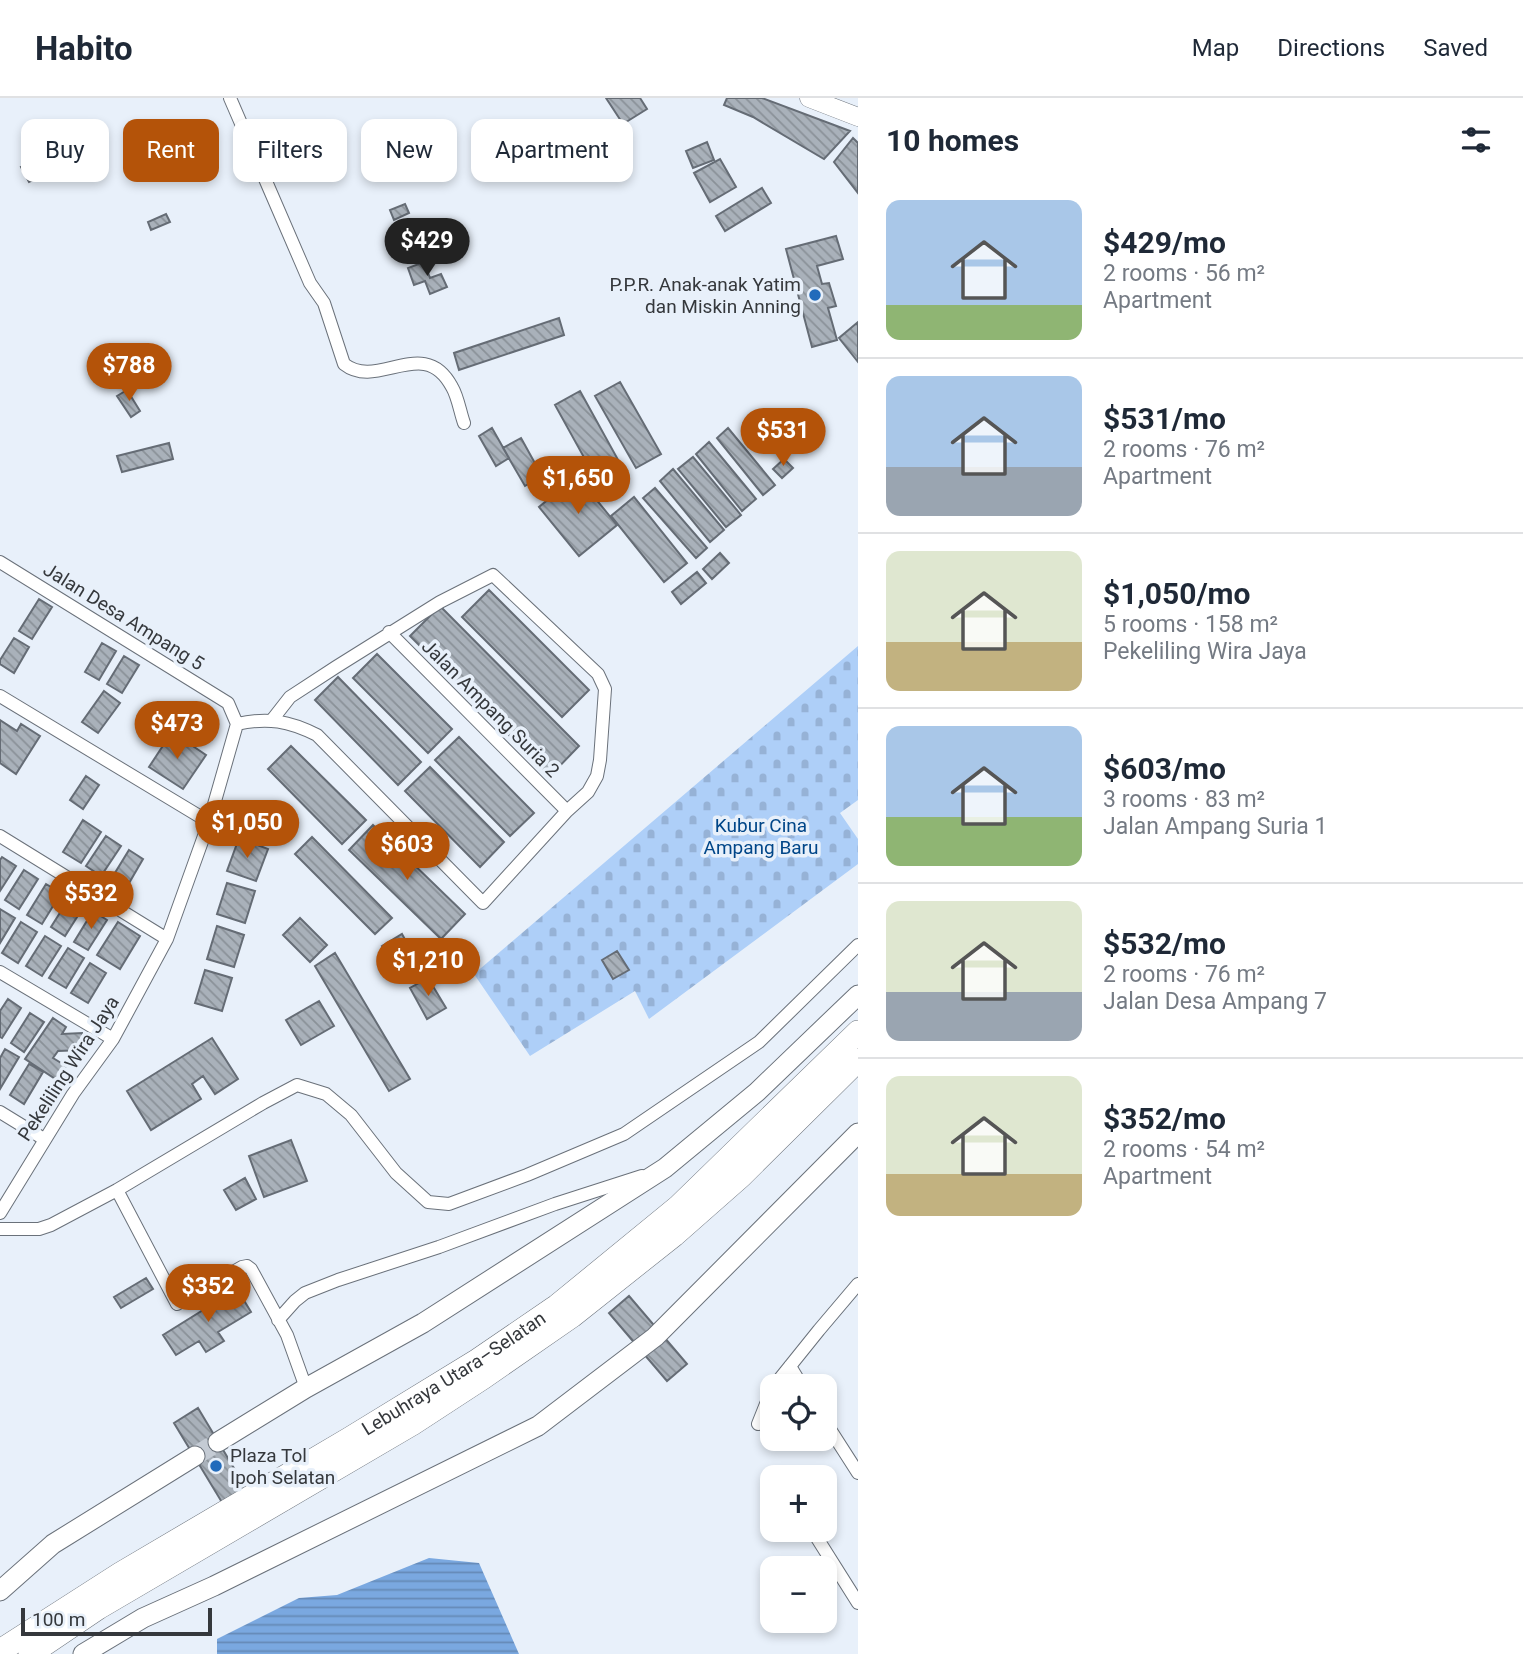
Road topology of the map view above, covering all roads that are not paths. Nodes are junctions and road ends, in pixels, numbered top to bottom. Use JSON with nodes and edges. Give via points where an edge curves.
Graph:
{"nodes":[{"id":1,"x":230,"y":98,"type":"edge"},
{"id":2,"x":809,"y":98,"type":"edge"},
{"id":3,"x":858,"y":117,"type":"edge"},
{"id":4,"x":464,"y":423,"type":"dead end"},
{"id":5,"x":0,"y":562,"type":"edge"},
{"id":6,"x":388,"y":632,"type":"junction"},
{"id":7,"x":0,"y":696,"type":"edge"},
{"id":8,"x":272,"y":720,"type":"junction"},
{"id":9,"x":237,"y":724,"type":"junction"},
{"id":10,"x":567,"y":811,"type":"junction"},
{"id":11,"x":209,"y":822,"type":"junction"},
{"id":12,"x":0,"y":836,"type":"edge"},
{"id":13,"x":167,"y":939,"type":"junction"},
{"id":14,"x":858,"y":945,"type":"edge"},
{"id":15,"x":0,"y":972,"type":"edge"},
{"id":16,"x":858,"y":995,"type":"edge"},
{"id":17,"x":858,"y":1032,"type":"edge"},
{"id":18,"x":113,"y":1039,"type":"junction"},
{"id":19,"x":858,"y":1060,"type":"edge"},
{"id":20,"x":0,"y":1112,"type":"edge"},
{"id":21,"x":858,"y":1133,"type":"edge"},
{"id":22,"x":44,"y":1139,"type":"junction"},
{"id":23,"x":665,"y":1168,"type":"junction"},
{"id":24,"x":117,"y":1190,"type":"junction"},
{"id":25,"x":0,"y":1213,"type":"edge"},
{"id":26,"x":0,"y":1229,"type":"edge"},
{"id":27,"x":858,"y":1284,"type":"edge"},
{"id":28,"x":278,"y":1320,"type":"junction"},
{"id":29,"x":790,"y":1366,"type":"junction"},
{"id":30,"x":784,"y":1374,"type":"edge"},
{"id":31,"x":795,"y":1374,"type":"edge"},
{"id":32,"x":306,"y":1388,"type":"junction"},
{"id":33,"x":760,"y":1419,"type":"edge"},
{"id":34,"x":758,"y":1424,"type":"dead end"},
{"id":35,"x":837,"y":1440,"type":"edge"},
{"id":36,"x":218,"y":1442,"type":"tunnel mouth"},
{"id":37,"x":195,"y":1456,"type":"tunnel mouth"},
{"id":38,"x":858,"y":1473,"type":"edge"},
{"id":39,"x":820,"y":1542,"type":"edge"},
{"id":40,"x":0,"y":1591,"type":"edge"},
{"id":41,"x":858,"y":1603,"type":"edge"},
{"id":42,"x":0,"y":1651,"type":"edge"},
{"id":43,"x":30,"y":1654,"type":"edge"},
{"id":44,"x":83,"y":1654,"type":"edge"}],
"edges":[{"from":1,"to":4,"type":"street","via":[[310,283],[324,303],[344,364],[362,371],[419,363],[436,367],[452,387]]},
{"from":2,"to":3,"type":"main road"},
{"from":5,"to":9,"type":"street","name":"Jalan Desa Ampang 5","via":[[228,703]]},
{"from":6,"to":8,"type":"street","via":[[290,697]]},
{"from":6,"to":10,"type":"street","name":"Jalan Ampang Suria 2"},
{"from":6,"to":10,"type":"street","via":[[493,575],[598,674],[605,689],[597,776],[588,792]]},
{"from":7,"to":11,"type":"street"},
{"from":8,"to":9,"type":"street"},
{"from":8,"to":10,"type":"street","via":[[317,735],[484,903]]},
{"from":9,"to":11,"type":"street","name":"Pekeliling Wira Jaya"},
{"from":11,"to":13,"type":"street","name":"Pekeliling Wira Jaya"},
{"from":12,"to":13,"type":"street"},
{"from":13,"to":18,"type":"street","name":"Pekeliling Wira Jaya"},
{"from":14,"to":24,"type":"street","via":[[759,1042],[624,1134],[449,1204],[428,1202],[396,1173],[351,1115],[326,1094],[297,1085]]},
{"from":15,"to":18,"type":"street"},
{"from":16,"to":23,"type":"main road","via":[[757,1092]]},
{"from":17,"to":42,"type":"highway","name":"Lebuhraya Utara–Selatan","via":[[678,1208],[556,1306],[478,1360]]},
{"from":18,"to":22,"type":"street","name":"Pekeliling Wira Jaya"},
{"from":19,"to":43,"type":"highway","name":"Lebuhraya Utara–Selatan","via":[[741,1176],[572,1316],[412,1424],[98,1608]]},
{"from":20,"to":22,"type":"street"},
{"from":21,"to":44,"type":"main road","via":[[655,1337],[538,1426],[143,1618]]},
{"from":22,"to":25,"type":"street","name":"Pekeliling Wira Jaya"},
{"from":23,"to":28,"type":"street","via":[[338,1280],[305,1293]]},
{"from":23,"to":32,"type":"main road","via":[[423,1324]]},
{"from":24,"to":26,"type":"street","via":[[51,1225]]},
{"from":24,"to":28,"type":"street","via":[[177,1304],[247,1266]]},
{"from":27,"to":29,"type":"street"},
{"from":28,"to":32,"type":"street"},
{"from":29,"to":30,"type":"street"},
{"from":29,"to":31,"type":"street"},
{"from":32,"to":36,"type":"main road"},
{"from":33,"to":34,"type":"street"},
{"from":35,"to":38,"type":"street"},
{"from":37,"to":40,"type":"main road","via":[[53,1544]]},
{"from":39,"to":41,"type":"street"}]}
